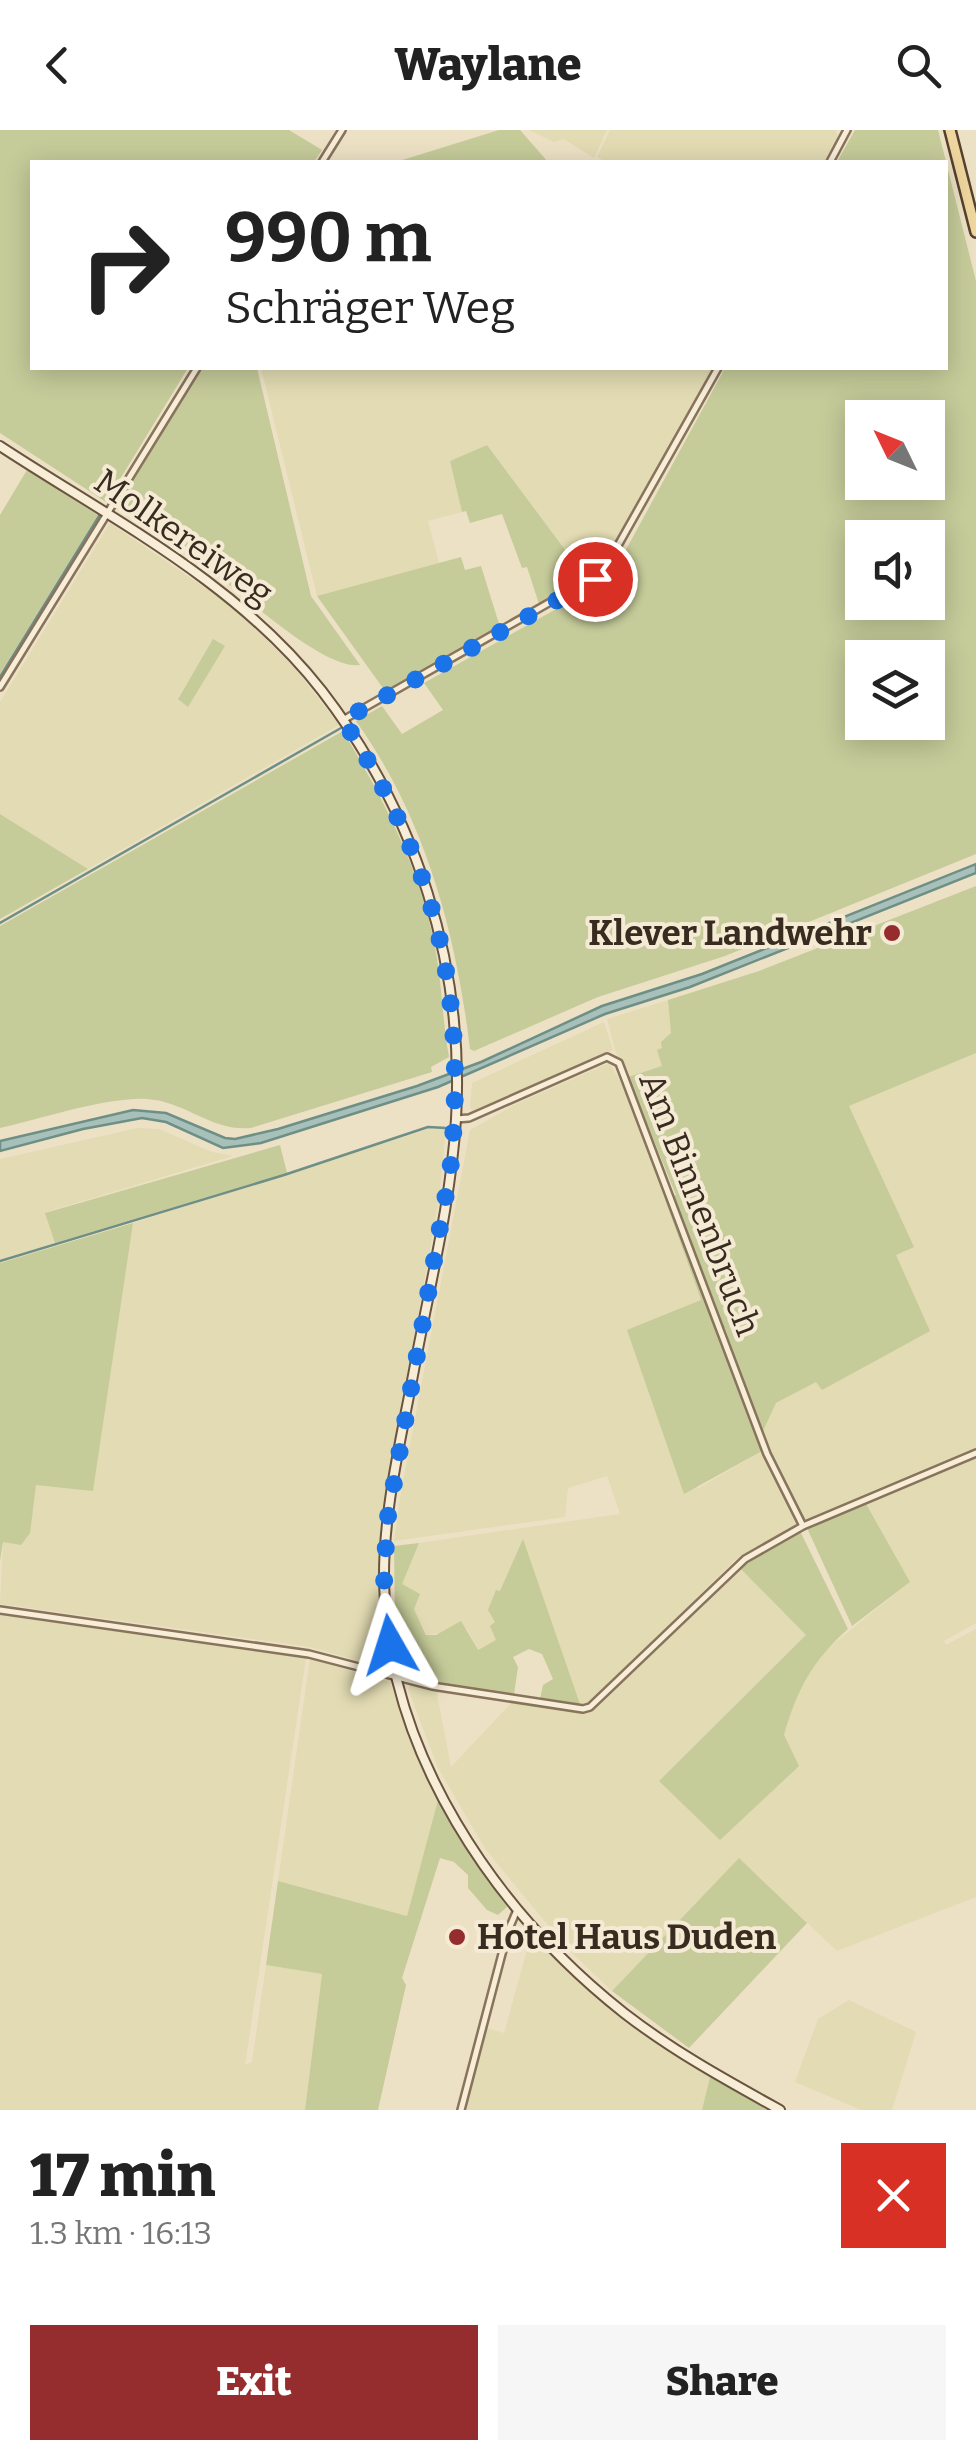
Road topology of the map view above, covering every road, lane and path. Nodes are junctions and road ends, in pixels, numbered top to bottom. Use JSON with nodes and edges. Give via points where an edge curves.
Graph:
{"nodes":[{"id":1,"x":342,"y":130,"type":"edge"},
{"id":2,"x":848,"y":130,"type":"edge"},
{"id":3,"x":950,"y":130,"type":"edge"},
{"id":4,"x":323,"y":160,"type":"edge"},
{"id":5,"x":831,"y":160,"type":"edge"},
{"id":6,"x":976,"y":232,"type":"edge"},
{"id":7,"x":196,"y":370,"type":"edge"},
{"id":8,"x":717,"y":370,"type":"edge"},
{"id":9,"x":0,"y":446,"type":"edge"},
{"id":10,"x":107,"y":513,"type":"junction"},
{"id":11,"x":0,"y":687,"type":"edge"},
{"id":12,"x":343,"y":720,"type":"junction"},
{"id":13,"x":456,"y":1119,"type":"junction"},
{"id":14,"x":976,"y":1453,"type":"edge"},
{"id":15,"x":803,"y":1526,"type":"junction"},
{"id":16,"x":0,"y":1610,"type":"edge"},
{"id":17,"x":396,"y":1678,"type":"junction"},
{"id":18,"x":519,"y":1908,"type":"junction"},
{"id":19,"x":460,"y":2110,"type":"edge"},
{"id":20,"x":780,"y":2110,"type":"edge"}],
"edges":[{"from":1,"to":4,"type":"street"},
{"from":2,"to":5,"type":"street"},
{"from":3,"to":6,"type":"main road"},
{"from":7,"to":10,"type":"street"},
{"from":8,"to":12,"type":"street","via":[[603,572]]},
{"from":9,"to":10,"type":"main road","name":"Molkereiweg"},
{"from":10,"to":11,"type":"street"},
{"from":10,"to":12,"type":"main road","name":"Molkereiweg","via":[[240,606]]},
{"from":12,"to":13,"type":"main road","name":"Molkereiweg","via":[[376,771],[420,869],[446,965]]},
{"from":13,"to":15,"type":"street","name":"Am Binnenbruch","via":[[607,1057],[619,1063],[767,1454]]},
{"from":13,"to":17,"type":"main road","name":"Molkereiweg","via":[[387,1522],[384,1584]]},
{"from":14,"to":15,"type":"street"},
{"from":15,"to":17,"type":"street","via":[[734,1566],[584,1710]]},
{"from":16,"to":17,"type":"street","via":[[309,1654]]},
{"from":17,"to":18,"type":"main road","name":"Molkereiweg","via":[[442,1796]]},
{"from":18,"to":19,"type":"street"},
{"from":18,"to":20,"type":"main road","name":"Molkereiweg","via":[[623,2012]]}]}
